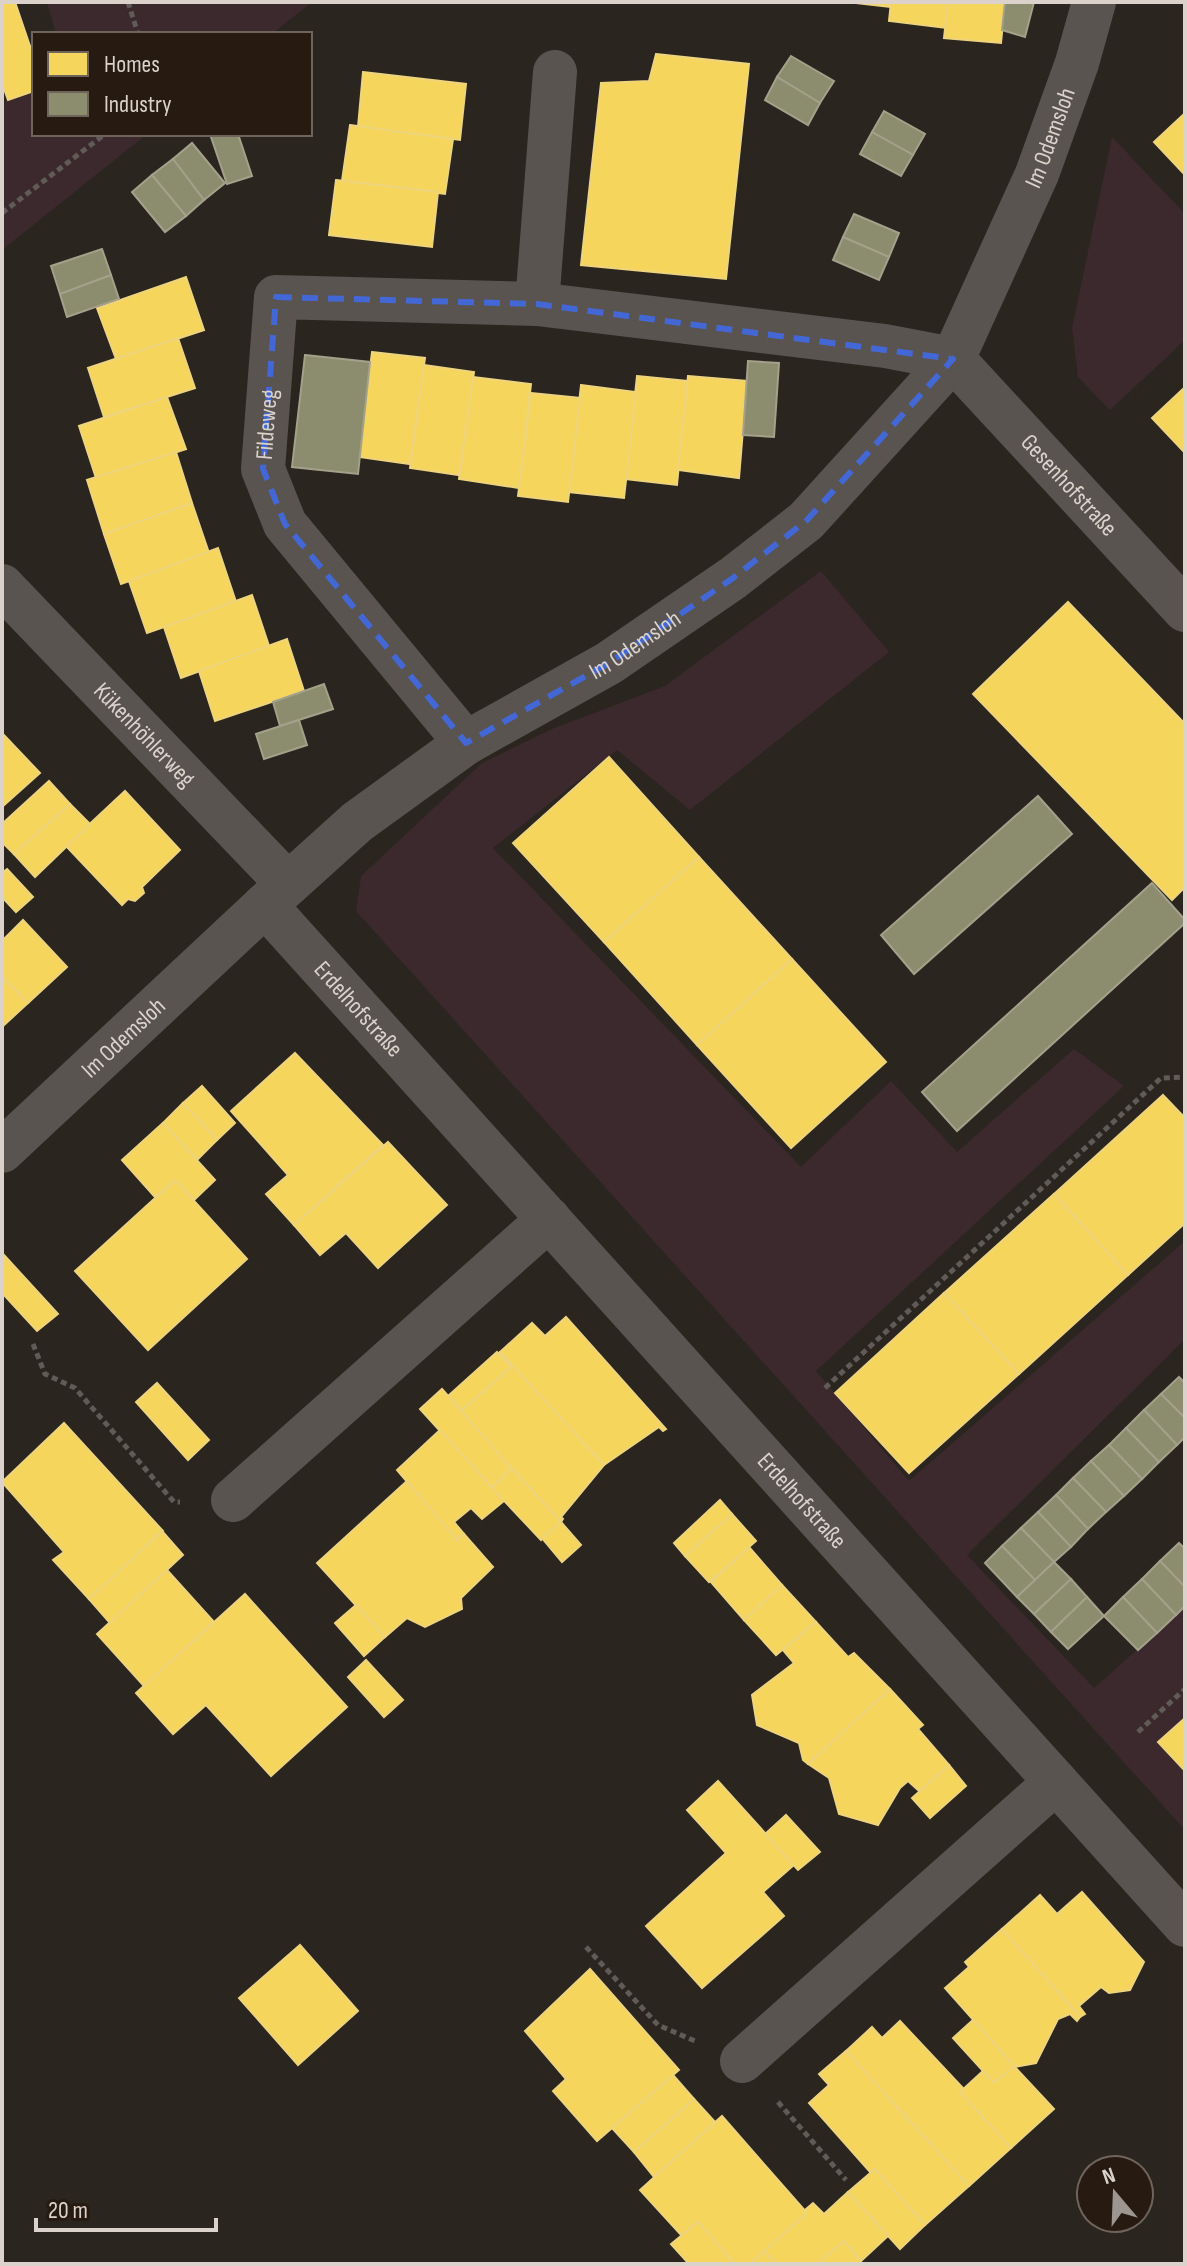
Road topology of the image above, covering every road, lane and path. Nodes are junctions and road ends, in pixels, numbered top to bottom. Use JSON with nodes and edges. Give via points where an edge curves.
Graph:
{"nodes":[{"id":1,"x":128,"y":2,"type":"edge"},
{"id":2,"x":1094,"y":2,"type":"edge"},
{"id":3,"x":137,"y":32,"type":"edge"},
{"id":4,"x":555,"y":72,"type":"dead end"},
{"id":5,"x":102,"y":136,"type":"edge"},
{"id":6,"x":2,"y":213,"type":"edge"},
{"id":7,"x":537,"y":304,"type":"junction"},
{"id":8,"x":953,"y":359,"type":"junction"},
{"id":9,"x":2,"y":586,"type":"edge"},
{"id":10,"x":1185,"y":610,"type":"edge"},
{"id":11,"x":466,"y":743,"type":"junction"},
{"id":12,"x":276,"y":894,"type":"junction"},
{"id":13,"x":1185,"y":1077,"type":"edge"},
{"id":14,"x":2,"y":1151,"type":"edge"},
{"id":15,"x":549,"y":1219,"type":"junction"},
{"id":16,"x":33,"y":1344,"type":"dead end"},
{"id":17,"x":825,"y":1388,"type":"dead end"},
{"id":18,"x":233,"y":1500,"type":"joint"},
{"id":19,"x":1185,"y":1689,"type":"edge"},
{"id":20,"x":1138,"y":1732,"type":"dead end"},
{"id":21,"x":1056,"y":1782,"type":"junction"},
{"id":22,"x":1185,"y":1925,"type":"edge"},
{"id":23,"x":586,"y":1947,"type":"dead end"},
{"id":24,"x":742,"y":2061,"type":"junction"},
{"id":25,"x":846,"y":2180,"type":"dead end"}],
"edges":[{"from":1,"to":3,"type":"path"},
{"from":2,"to":8,"type":"street","name":"Im Odemsloh","via":[[1037,174]]},
{"from":4,"to":7,"type":"street"},
{"from":5,"to":6,"type":"path"},
{"from":7,"to":8,"type":"street","name":"Fildeweg"},
{"from":7,"to":11,"type":"street","name":"Fildeweg","via":[[276,297],[263,469],[285,524]]},
{"from":8,"to":10,"type":"street","name":"Gesenhofstraße"},
{"from":8,"to":11,"type":"street","name":"Im Odemsloh","via":[[806,521],[609,663]]},
{"from":9,"to":12,"type":"street","name":"Kükenhöhlerweg"},
{"from":11,"to":12,"type":"street","name":"Im Odemsloh","via":[[357,822]]},
{"from":12,"to":14,"type":"street","name":"Im Odemsloh"},
{"from":12,"to":15,"type":"street","name":"Erdelhofstraße"},
{"from":13,"to":17,"type":"path","via":[[1161,1078]]},
{"from":15,"to":18,"type":"street"},
{"from":15,"to":21,"type":"street","name":"Erdelhofstraße"},
{"from":16,"to":18,"type":"path","via":[[45,1374],[75,1388],[174,1502]]},
{"from":19,"to":20,"type":"path"},
{"from":21,"to":22,"type":"street","name":"Erdelhofstraße"},
{"from":21,"to":24,"type":"street"},
{"from":23,"to":24,"type":"path","via":[[658,2025]]},
{"from":24,"to":25,"type":"path"}]}
